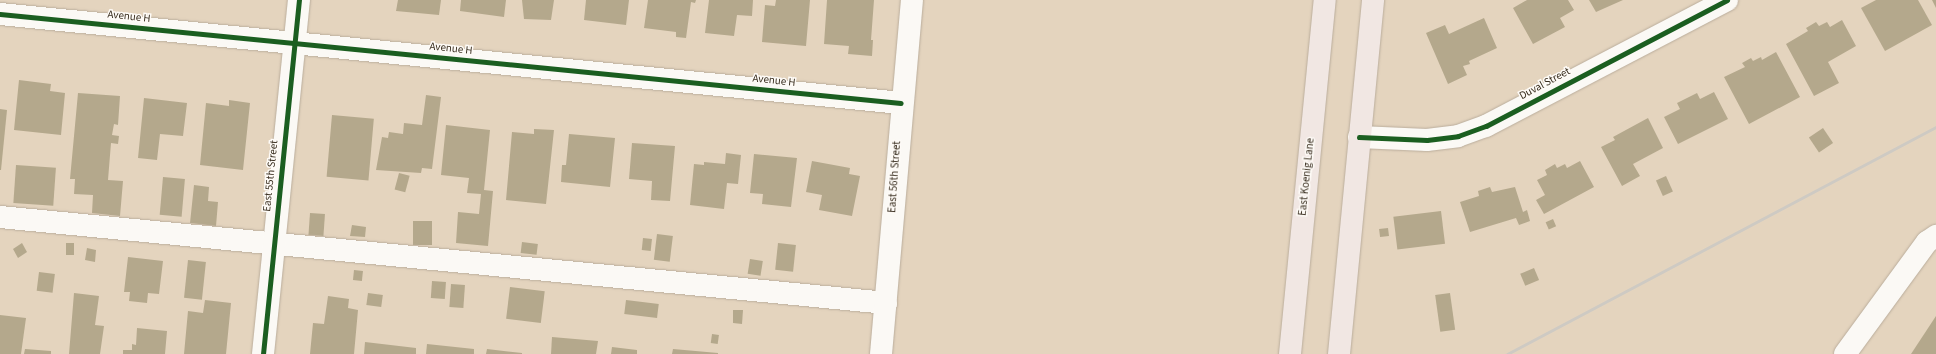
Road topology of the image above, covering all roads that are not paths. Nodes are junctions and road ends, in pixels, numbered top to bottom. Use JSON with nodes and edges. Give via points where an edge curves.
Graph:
{"nodes":[{"id":1,"x":299,"y":0,"type":"edge"},
{"id":2,"x":912,"y":0,"type":"edge"},
{"id":3,"x":1325,"y":0,"type":"edge"},
{"id":4,"x":1373,"y":0,"type":"edge"},
{"id":5,"x":1727,"y":0,"type":"edge"},
{"id":6,"x":0,"y":14,"type":"edge"},
{"id":7,"x":294,"y":44,"type":"junction"},
{"id":8,"x":901,"y":103,"type":"junction"},
{"id":9,"x":1359,"y":137,"type":"junction"},
{"id":10,"x":0,"y":217,"type":"edge"},
{"id":11,"x":1936,"y":236,"type":"edge"},
{"id":12,"x":274,"y":243,"type":"junction"},
{"id":13,"x":886,"y":303,"type":"junction"},
{"id":14,"x":263,"y":354,"type":"edge"},
{"id":15,"x":880,"y":354,"type":"edge"},
{"id":16,"x":1290,"y":354,"type":"edge"},
{"id":17,"x":1339,"y":354,"type":"edge"},
{"id":18,"x":1845,"y":354,"type":"edge"}],
"edges":[{"from":1,"to":7,"type":"street","name":"East 55th Street"},
{"from":2,"to":8,"type":"street","name":"East 56th Street"},
{"from":3,"to":16,"type":"main road","name":"East Koenig Lane"},
{"from":4,"to":9,"type":"main road"},
{"from":5,"to":9,"type":"street","name":"Duval Street","via":[[1486,126],[1458,136],[1427,140]]},
{"from":6,"to":7,"type":"street","name":"Avenue H"},
{"from":7,"to":8,"type":"street","name":"Avenue H"},
{"from":7,"to":12,"type":"street","name":"East 55th Street"},
{"from":8,"to":13,"type":"street","name":"East 56th Street"},
{"from":9,"to":17,"type":"main road"},
{"from":10,"to":12,"type":"street"},
{"from":11,"to":18,"type":"street","via":[[1927,242]]},
{"from":12,"to":13,"type":"street"},
{"from":12,"to":14,"type":"street","name":"East 55th Street"},
{"from":13,"to":15,"type":"street","name":"East 56th Street"}]}
